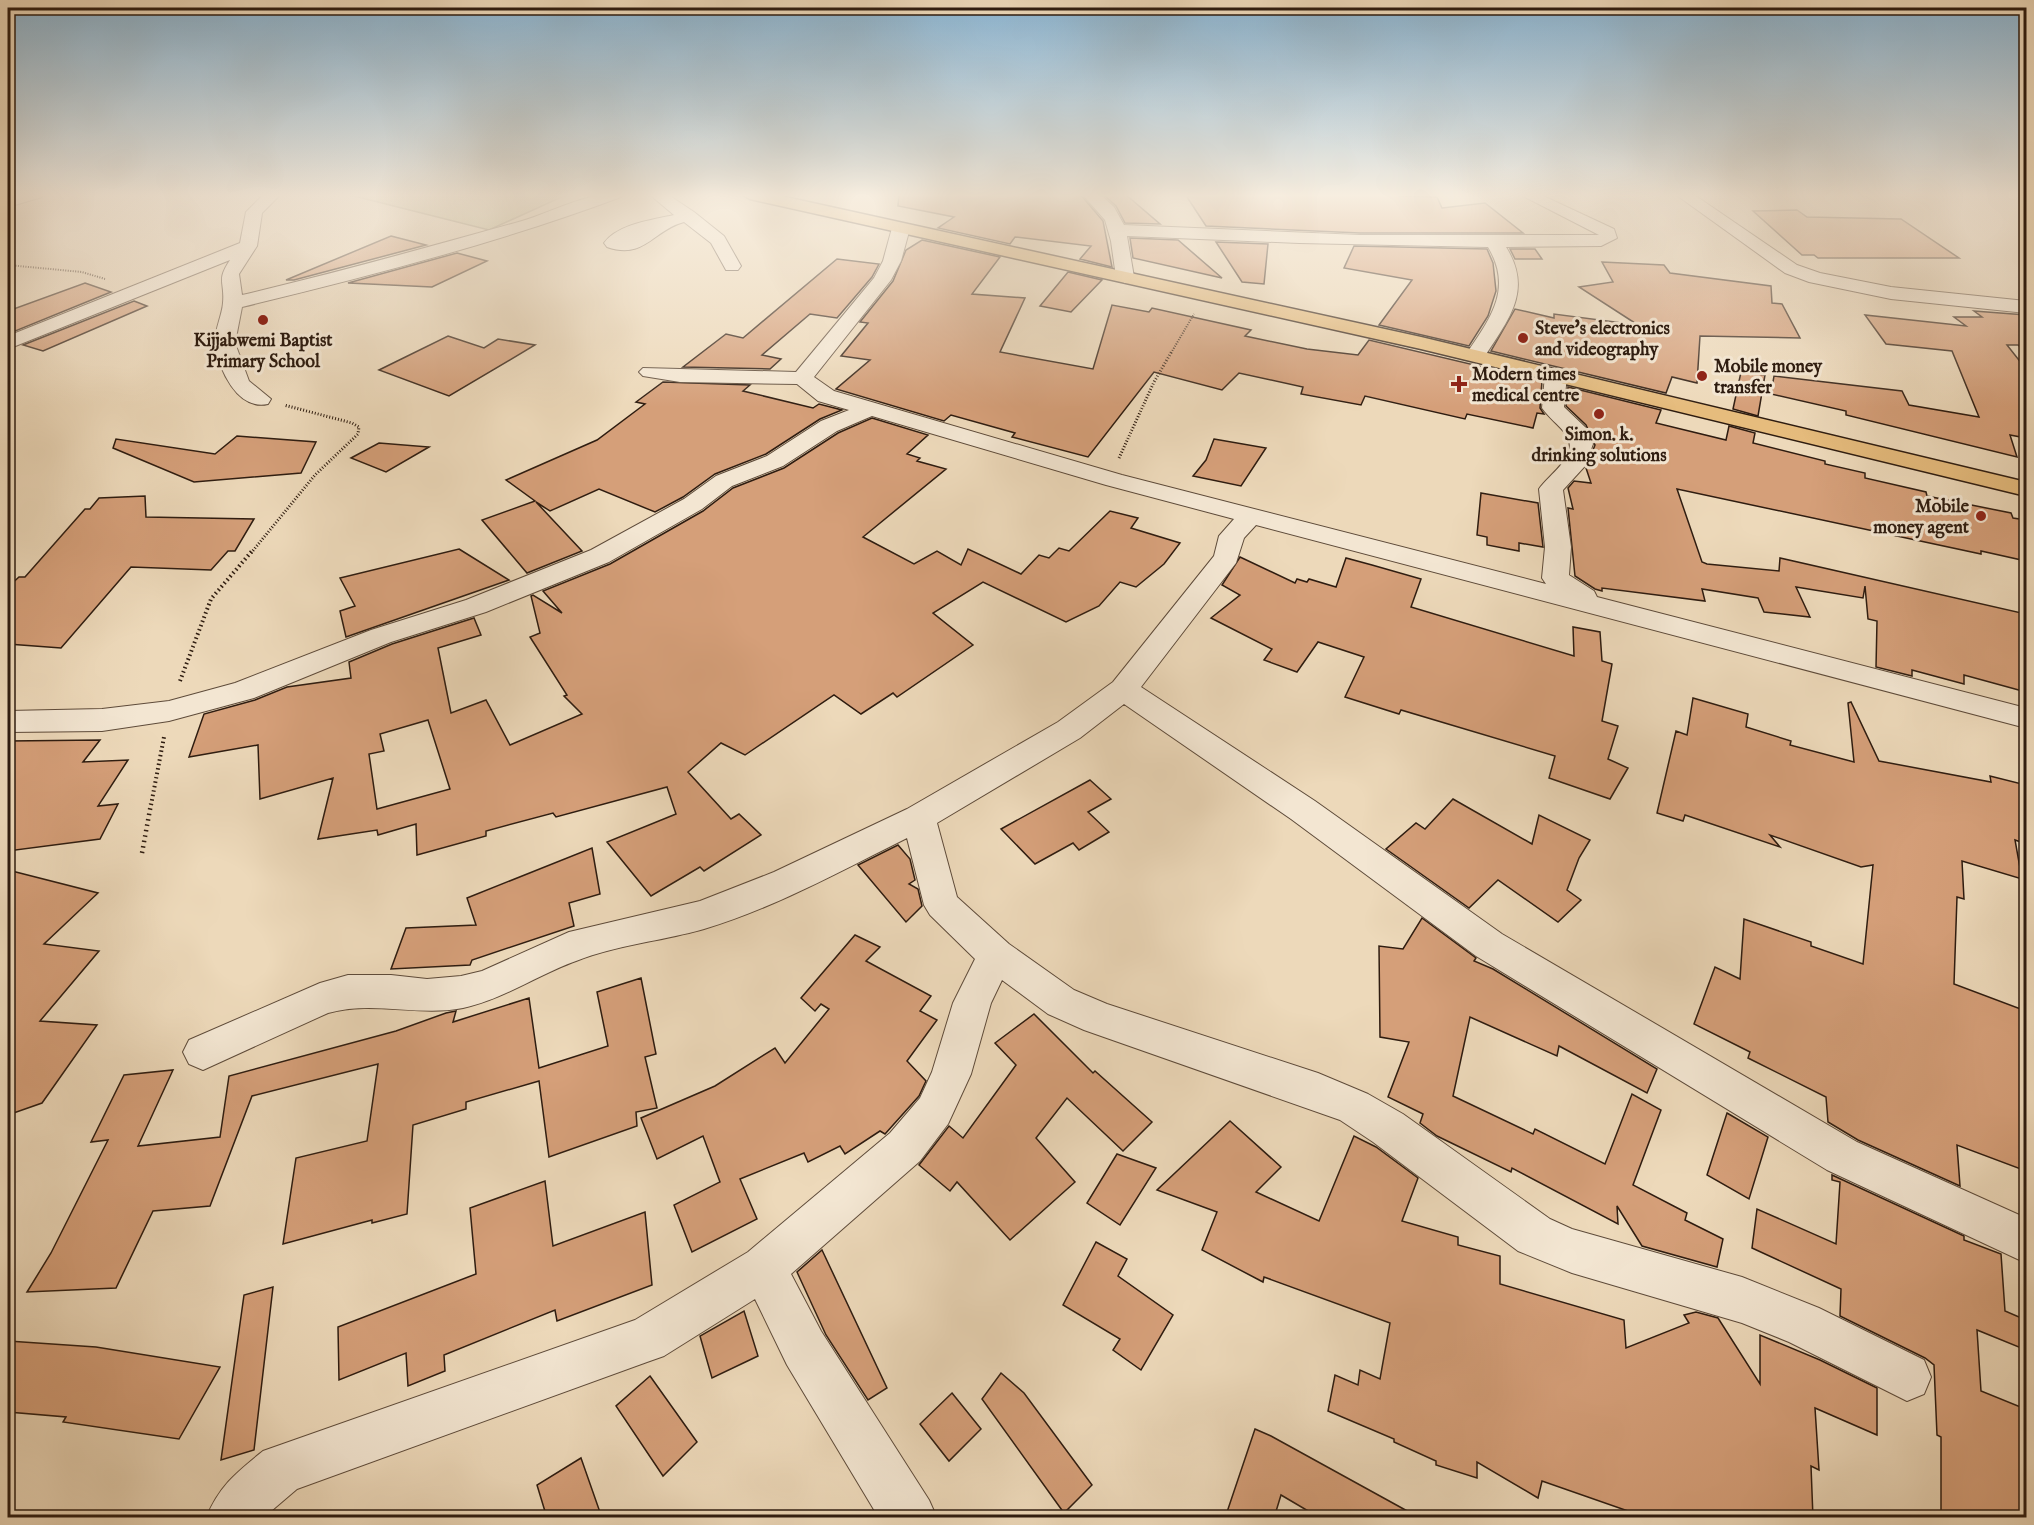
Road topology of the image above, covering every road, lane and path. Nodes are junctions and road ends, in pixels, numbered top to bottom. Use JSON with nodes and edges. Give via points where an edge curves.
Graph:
{"nodes":[{"id":1,"x":10,"y":265,"type":"edge"},
{"id":2,"x":201,"y":265,"type":"edge"},
{"id":3,"x":236,"y":265,"type":"edge"},
{"id":4,"x":383,"y":265,"type":"edge"},
{"id":5,"x":890,"y":265,"type":"edge"},
{"id":6,"x":1071,"y":265,"type":"edge"},
{"id":7,"x":1123,"y":265,"type":"edge"},
{"id":8,"x":1507,"y":265,"type":"edge"},
{"id":9,"x":1785,"y":265,"type":"edge"},
{"id":10,"x":1125,"y":277,"type":"junction"},
{"id":11,"x":144,"y":288,"type":"junction"},
{"id":12,"x":1205,"y":295,"type":"junction"},
{"id":13,"x":232,"y":303,"type":"junction"},
{"id":14,"x":2026,"y":307,"type":"edge"},
{"id":15,"x":8,"y":343,"type":"edge"},
{"id":16,"x":1475,"y":356,"type":"junction"},
{"id":17,"x":650,"y":372,"type":"dead end"},
{"id":18,"x":1556,"y":375,"type":"junction"},
{"id":19,"x":802,"y":378,"type":"junction"},
{"id":20,"x":260,"y":399,"type":"joint"},
{"id":21,"x":870,"y":409,"type":"junction"},
{"id":22,"x":1114,"y":480,"type":"junction"},
{"id":23,"x":2026,"y":489,"type":"edge"},
{"id":24,"x":1251,"y":516,"type":"junction"},
{"id":25,"x":1595,"y":604,"type":"junction"},
{"id":26,"x":1123,"y":689,"type":"junction"},
{"id":27,"x":169,"y":711,"type":"junction"},
{"id":28,"x":2026,"y":718,"type":"edge"},
{"id":29,"x":8,"y":721,"type":"edge"},
{"id":30,"x":919,"y":818,"type":"junction"},
{"id":31,"x":142,"y":854,"type":"dead end"},
{"id":32,"x":996,"y":955,"type":"junction"},
{"id":33,"x":203,"y":1052,"type":"dead end"},
{"id":34,"x":2026,"y":1241,"type":"edge"},
{"id":35,"x":764,"y":1268,"type":"junction"},
{"id":36,"x":1907,"y":1377,"type":"dead end"},
{"id":37,"x":232,"y":1518,"type":"edge"},
{"id":38,"x":911,"y":1518,"type":"edge"}],
"edges":[{"from":1,"to":11,"type":"path","via":[[82,272]]},
{"from":2,"to":11,"type":"street"},
{"from":3,"to":13,"type":"street","via":[[230,274]]},
{"from":4,"to":13,"type":"street"},
{"from":5,"to":19,"type":"street"},
{"from":6,"to":10,"type":"highway"},
{"from":7,"to":10,"type":"street"},
{"from":8,"to":16,"type":"street","via":[[1511,292]]},
{"from":9,"to":14,"type":"street","via":[[1816,278],[1891,293]]},
{"from":10,"to":12,"type":"highway"},
{"from":11,"to":15,"type":"street"},
{"from":12,"to":16,"type":"highway"},
{"from":12,"to":22,"type":"path","via":[[1120,449]]},
{"from":13,"to":20,"type":"street","via":[[225,343],[239,384]]},
{"from":16,"to":18,"type":"highway"},
{"from":17,"to":19,"type":"street"},
{"from":18,"to":23,"type":"highway"},
{"from":18,"to":25,"type":"street","via":[[1553,408],[1579,436],[1580,447],[1575,464],[1551,489],[1558,547],[1555,578]]},
{"from":19,"to":21,"type":"street","via":[[826,396]]},
{"from":20,"to":27,"type":"path","via":[[352,423],[359,427],[358,434],[315,475],[211,599]]},
{"from":21,"to":22,"type":"street"},
{"from":21,"to":27,"type":"street","via":[[829,426],[776,461],[723,481],[693,504],[600,556],[244,691]]},
{"from":22,"to":24,"type":"street"},
{"from":24,"to":25,"type":"street"},
{"from":24,"to":26,"type":"street","via":[[1232,536],[1227,557]]},
{"from":25,"to":28,"type":"street"},
{"from":26,"to":30,"type":"street","via":[[1069,730]]},
{"from":26,"to":34,"type":"street","via":[[1303,810],[1499,951],[1842,1156]]},
{"from":27,"to":29,"type":"street","via":[[102,720]]},
{"from":27,"to":31,"type":"path"},
{"from":30,"to":32,"type":"street","via":[[942,905]]},
{"from":30,"to":33,"type":"street","via":[[786,882],[704,914],[569,947],[489,985],[461,993],[428,995],[348,991],[320,999]]},
{"from":32,"to":35,"type":"street","via":[[972,1003],[951,1074],[934,1111],[905,1147]]},
{"from":32,"to":36,"type":"street","via":[[1061,1002],[1098,1018],[1354,1107],[1534,1235],[1572,1251],[1742,1300],[1803,1324]]},
{"from":35,"to":37,"type":"street","via":[[647,1339],[281,1469],[246,1497]]},
{"from":35,"to":38,"type":"street","via":[[804,1348]]}]}
